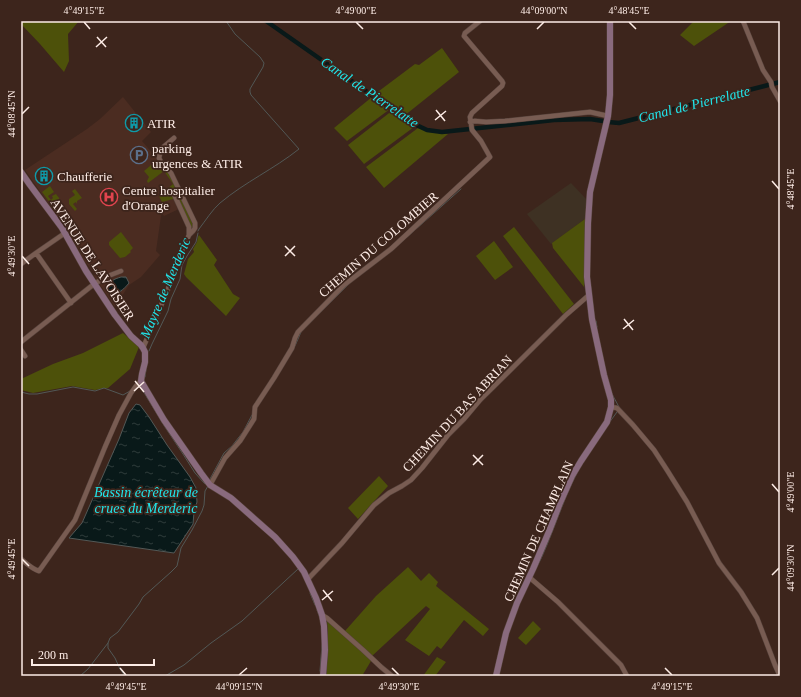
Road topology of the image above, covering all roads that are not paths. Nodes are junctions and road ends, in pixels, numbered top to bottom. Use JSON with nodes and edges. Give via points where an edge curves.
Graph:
{"nodes":[{"id":1,"x":480,"y":21,"type":"edge"},
{"id":2,"x":610,"y":21,"type":"edge"},
{"id":3,"x":743,"y":21,"type":"edge"},
{"id":4,"x":780,"y":101,"type":"edge"},
{"id":5,"x":608,"y":116,"type":"junction"},
{"id":6,"x":471,"y":126,"type":"junction"},
{"id":7,"x":174,"y":138,"type":"dead end"},
{"id":8,"x":21,"y":172,"type":"edge"},
{"id":9,"x":173,"y":192,"type":"dead end"},
{"id":10,"x":65,"y":233,"type":"junction"},
{"id":11,"x":189,"y":236,"type":"junction"},
{"id":12,"x":36,"y":253,"type":"junction"},
{"id":13,"x":21,"y":264,"type":"edge"},
{"id":14,"x":121,"y":271,"type":"dead end"},
{"id":15,"x":94,"y":284,"type":"junction"},
{"id":16,"x":589,"y":295,"type":"junction"},
{"id":17,"x":71,"y":303,"type":"junction"},
{"id":18,"x":21,"y":342,"type":"edge"},
{"id":19,"x":143,"y":348,"type":"junction"},
{"id":20,"x":21,"y":350,"type":"edge"},
{"id":21,"x":25,"y":356,"type":"dead end"},
{"id":22,"x":142,"y":382,"type":"junction"},
{"id":23,"x":612,"y":407,"type":"junction"},
{"id":24,"x":210,"y":484,"type":"junction"},
{"id":25,"x":21,"y":559,"type":"edge"},
{"id":26,"x":528,"y":577,"type":"junction"},
{"id":27,"x":308,"y":579,"type":"junction"},
{"id":28,"x":322,"y":615,"type":"junction"},
{"id":29,"x":323,"y":676,"type":"edge"},
{"id":30,"x":392,"y":676,"type":"edge"},
{"id":31,"x":496,"y":676,"type":"edge"},
{"id":32,"x":627,"y":676,"type":"edge"},
{"id":33,"x":780,"y":676,"type":"edge"}],
"edges":[{"from":1,"to":6,"type":"street","via":[[467,30],[464,36],[503,83],[472,113]]},
{"from":2,"to":5,"type":"street"},
{"from":3,"to":4,"type":"street","via":[[763,70]]},
{"from":5,"to":6,"type":"street","via":[[590,112],[475,121]]},
{"from":5,"to":16,"type":"street","via":[[588,206]]},
{"from":6,"to":24,"type":"street","name":"CHEMIN DU COLOMBIER","via":[[490,157],[391,249],[344,285],[298,332],[292,348],[255,406],[254,419],[225,458]]},
{"from":7,"to":11,"type":"street","via":[[161,149],[159,158],[171,173],[195,223],[195,228]]},
{"from":8,"to":10,"type":"street","name":"AVENUE DE LAVOISIER"},
{"from":9,"to":11,"type":"street","via":[[189,227]]},
{"from":10,"to":12,"type":"street"},
{"from":10,"to":15,"type":"street","name":"AVENUE DE LAVOISIER"},
{"from":11,"to":19,"type":"street"},
{"from":12,"to":13,"type":"street"},
{"from":12,"to":17,"type":"street"},
{"from":14,"to":15,"type":"street"},
{"from":15,"to":17,"type":"street"},
{"from":15,"to":19,"type":"street","name":"AVENUE DE LAVOISIER","via":[[114,314]]},
{"from":16,"to":23,"type":"street"},
{"from":16,"to":27,"type":"street","name":"CHEMIN DU BAS ABRIAN","via":[[480,400],[410,480],[374,505]]},
{"from":17,"to":18,"type":"street"},
{"from":19,"to":22,"type":"street","via":[[145,362]]},
{"from":20,"to":21,"type":"street"},
{"from":22,"to":24,"type":"street","via":[[164,420]]},
{"from":22,"to":25,"type":"street","via":[[134,389],[120,415],[76,520],[41,570],[37,571]]},
{"from":23,"to":26,"type":"street","name":"CHEMIN DE CHAMPLAIN","via":[[607,422],[572,476]]},
{"from":23,"to":33,"type":"street","via":[[617,408],[654,450],[687,502],[719,563],[757,618]]},
{"from":24,"to":27,"type":"street","via":[[231,498],[275,537]]},
{"from":26,"to":31,"type":"street","name":"CHEMIN DE CHAMPLAIN","via":[[506,634]]},
{"from":26,"to":32,"type":"street","via":[[558,602],[621,665]]},
{"from":27,"to":28,"type":"street"},
{"from":28,"to":29,"type":"street","via":[[325,639]]},
{"from":28,"to":30,"type":"street"}]}
